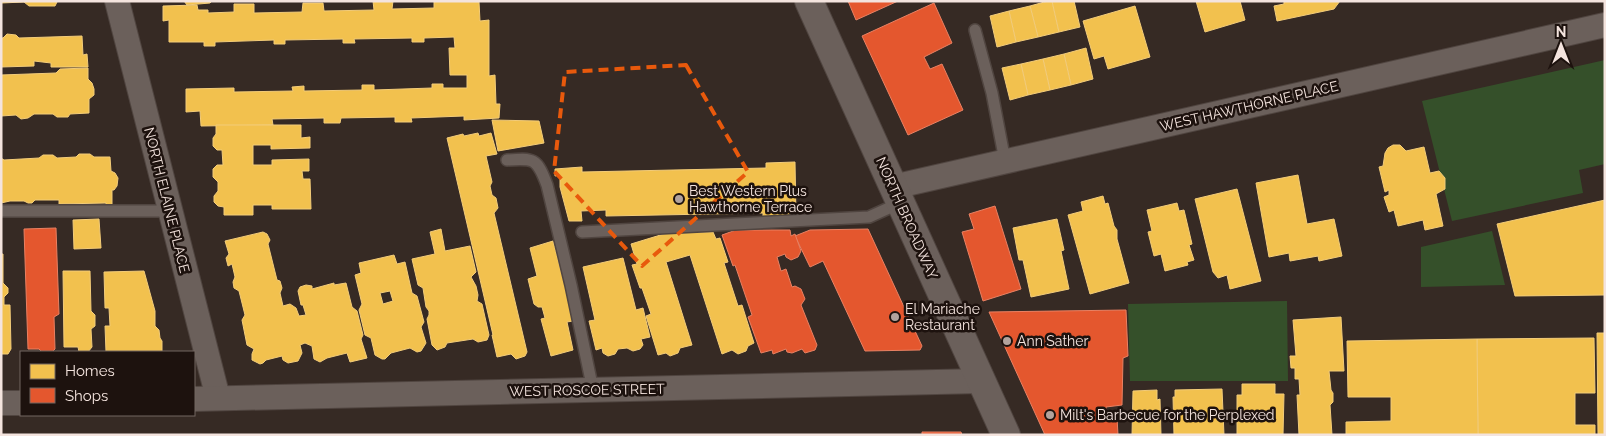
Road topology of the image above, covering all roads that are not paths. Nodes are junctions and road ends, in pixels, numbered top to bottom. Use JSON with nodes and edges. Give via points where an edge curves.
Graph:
{"nodes":[{"id":1,"x":117,"y":1,"type":"edge"},
{"id":2,"x":809,"y":1,"type":"edge"},
{"id":3,"x":1605,"y":25,"type":"edge"},
{"id":4,"x":975,"y":30,"type":"dead end"},
{"id":5,"x":507,"y":160,"type":"dead end"},
{"id":6,"x":1006,"y":162,"type":"junction"},
{"id":7,"x":896,"y":195,"type":"junction"},
{"id":8,"x":1,"y":211,"type":"edge"},
{"id":9,"x":170,"y":211,"type":"junction"},
{"id":10,"x":582,"y":232,"type":"dead end"},
{"id":11,"x":981,"y":381,"type":"junction"},
{"id":12,"x":593,"y":390,"type":"junction"},
{"id":13,"x":218,"y":398,"type":"junction"},
{"id":14,"x":195,"y":399,"type":"edge"},
{"id":15,"x":1,"y":403,"type":"edge"},
{"id":16,"x":20,"y":403,"type":"edge"},
{"id":17,"x":1006,"y":435,"type":"edge"}],
"edges":[{"from":1,"to":9,"type":"street","name":"NORTH ELAINE PLACE"},
{"from":2,"to":7,"type":"main road","name":"NORTH BROADWAY"},
{"from":3,"to":6,"type":"street","name":"WEST HAWTHORNE PLACE"},
{"from":4,"to":6,"type":"lane"},
{"from":5,"to":12,"type":"lane","via":[[532,160],[538,164],[547,184]]},
{"from":6,"to":7,"type":"street","name":"WEST HAWTHORNE PLACE"},
{"from":7,"to":10,"type":"lane","via":[[869,217]]},
{"from":7,"to":11,"type":"main road","name":"NORTH BROADWAY"},
{"from":8,"to":9,"type":"lane"},
{"from":9,"to":13,"type":"street","name":"NORTH ELAINE PLACE"},
{"from":11,"to":12,"type":"street","name":"WEST ROSCOE STREET"},
{"from":11,"to":17,"type":"main road","name":"NORTH BROADWAY"},
{"from":12,"to":13,"type":"street","name":"WEST ROSCOE STREET"},
{"from":13,"to":14,"type":"street","name":"WEST ROSCOE STREET"},
{"from":15,"to":16,"type":"street"}]}
